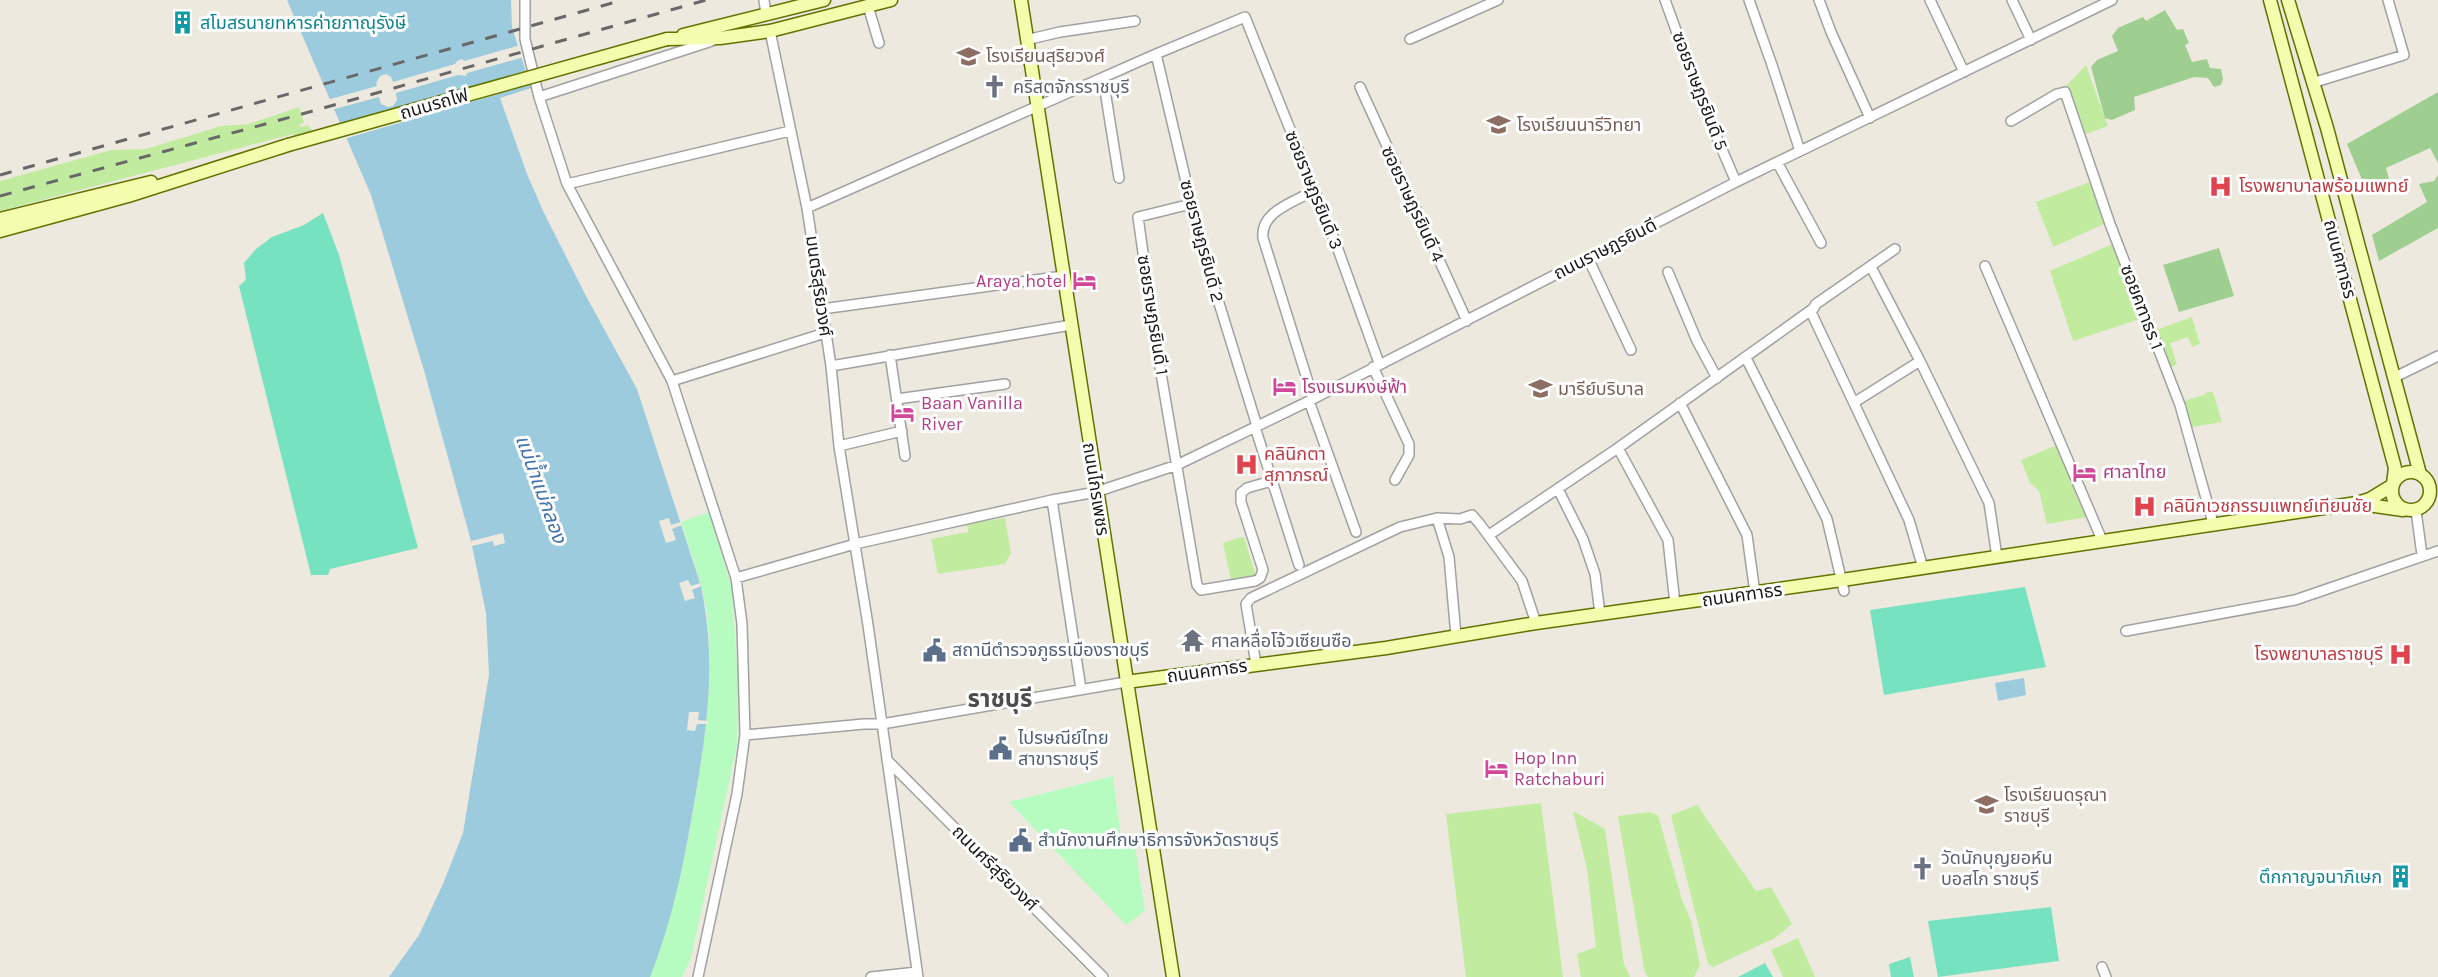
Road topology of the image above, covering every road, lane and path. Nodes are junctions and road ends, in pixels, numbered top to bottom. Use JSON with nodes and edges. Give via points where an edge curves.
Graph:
{"nodes":[{"id":1,"x":525,"y":0,"type":"edge"},
{"id":2,"x":764,"y":0,"type":"edge"},
{"id":3,"x":824,"y":0,"type":"edge"},
{"id":4,"x":891,"y":0,"type":"edge"},
{"id":5,"x":1021,"y":0,"type":"edge"},
{"id":6,"x":1498,"y":0,"type":"edge"},
{"id":7,"x":1665,"y":0,"type":"edge"},
{"id":8,"x":1749,"y":0,"type":"edge"},
{"id":9,"x":1819,"y":0,"type":"edge"},
{"id":10,"x":1930,"y":0,"type":"edge"},
{"id":11,"x":2012,"y":0,"type":"edge"},
{"id":12,"x":2112,"y":0,"type":"edge"},
{"id":13,"x":2270,"y":0,"type":"edge"},
{"id":14,"x":2288,"y":0,"type":"edge"},
{"id":15,"x":2388,"y":0,"type":"edge"},
{"id":16,"x":2096,"y":3,"type":"edge"},
{"id":17,"x":868,"y":6,"type":"junction"},
{"id":18,"x":766,"y":14,"type":"junction"},
{"id":19,"x":1135,"y":21,"type":"dead end"},
{"id":20,"x":770,"y":31,"type":"junction"},
{"id":21,"x":667,"y":39,"type":"junction"},
{"id":22,"x":720,"y":39,"type":"junction"},
{"id":23,"x":1410,"y":39,"type":"dead end"},
{"id":24,"x":1026,"y":40,"type":"junction"},
{"id":25,"x":2031,"y":40,"type":"junction"},
{"id":26,"x":879,"y":43,"type":"dead end"},
{"id":27,"x":1156,"y":54,"type":"junction"},
{"id":28,"x":1964,"y":72,"type":"junction"},
{"id":29,"x":1103,"y":78,"type":"junction"},
{"id":30,"x":2312,"y":83,"type":"junction"},
{"id":31,"x":1360,"y":87,"type":"dead end"},
{"id":32,"x":539,"y":97,"type":"junction"},
{"id":33,"x":1037,"y":107,"type":"junction"},
{"id":34,"x":1870,"y":118,"type":"junction"},
{"id":35,"x":2011,"y":121,"type":"dead end"},
{"id":36,"x":790,"y":130,"type":"junction"},
{"id":37,"x":1800,"y":151,"type":"junction"},
{"id":38,"x":1777,"y":162,"type":"junction"},
{"id":39,"x":202,"y":171,"type":"junction"},
{"id":40,"x":1119,"y":178,"type":"dead end"},
{"id":41,"x":1736,"y":182,"type":"junction"},
{"id":42,"x":567,"y":184,"type":"junction"},
{"id":43,"x":1315,"y":190,"type":"junction"},
{"id":44,"x":1191,"y":204,"type":"junction"},
{"id":45,"x":807,"y":208,"type":"junction"},
{"id":46,"x":0,"y":219,"type":"edge"},
{"id":47,"x":0,"y":231,"type":"edge"},
{"id":48,"x":1821,"y":243,"type":"dead end"},
{"id":49,"x":1895,"y":249,"type":"dead end"},
{"id":50,"x":1588,"y":258,"type":"junction"},
{"id":51,"x":1985,"y":266,"type":"dead end"},
{"id":52,"x":1871,"y":267,"type":"junction"},
{"id":53,"x":1668,"y":272,"type":"dead end"},
{"id":54,"x":1063,"y":276,"type":"junction"},
{"id":55,"x":1814,"y":308,"type":"junction"},
{"id":56,"x":822,"y":309,"type":"junction"},
{"id":57,"x":1467,"y":321,"type":"junction"},
{"id":58,"x":1071,"y":325,"type":"junction"},
{"id":59,"x":825,"y":333,"type":"junction"},
{"id":60,"x":1631,"y":350,"type":"dead end"},
{"id":61,"x":890,"y":355,"type":"junction"},
{"id":62,"x":2438,"y":357,"type":"edge"},
{"id":63,"x":1746,"y":358,"type":"junction"},
{"id":64,"x":1920,"y":361,"type":"junction"},
{"id":65,"x":1376,"y":365,"type":"junction"},
{"id":66,"x":831,"y":366,"type":"junction"},
{"id":67,"x":1717,"y":378,"type":"junction"},
{"id":68,"x":2393,"y":378,"type":"junction"},
{"id":69,"x":672,"y":381,"type":"junction"},
{"id":70,"x":1005,"y":384,"type":"dead end"},
{"id":71,"x":897,"y":399,"type":"junction"},
{"id":72,"x":1311,"y":399,"type":"junction"},
{"id":73,"x":1855,"y":402,"type":"junction"},
{"id":74,"x":1680,"y":403,"type":"junction"},
{"id":75,"x":1256,"y":427,"type":"junction"},
{"id":76,"x":902,"y":431,"type":"junction"},
{"id":77,"x":838,"y":446,"type":"junction"},
{"id":78,"x":1618,"y":447,"type":"junction"},
{"id":79,"x":905,"y":456,"type":"dead end"},
{"id":80,"x":1177,"y":465,"type":"junction"},
{"id":81,"x":2422,"y":475,"type":"junction"},
{"id":82,"x":1395,"y":480,"type":"dead end"},
{"id":83,"x":1271,"y":481,"type":"junction"},
{"id":84,"x":2438,"y":483,"type":"edge"},
{"id":85,"x":2393,"y":484,"type":"junction"},
{"id":86,"x":1558,"y":489,"type":"junction"},
{"id":87,"x":1096,"y":492,"type":"junction"},
{"id":88,"x":1052,"y":500,"type":"junction"},
{"id":89,"x":2438,"y":500,"type":"edge"},
{"id":90,"x":2357,"y":503,"type":"junction"},
{"id":91,"x":2415,"y":510,"type":"junction"},
{"id":92,"x":1437,"y":518,"type":"junction"},
{"id":93,"x":2212,"y":523,"type":"junction"},
{"id":94,"x":1356,"y":532,"type":"dead end"},
{"id":95,"x":1489,"y":536,"type":"junction"},
{"id":96,"x":2102,"y":540,"type":"junction"},
{"id":97,"x":855,"y":544,"type":"junction"},
{"id":98,"x":2438,"y":551,"type":"edge"},
{"id":99,"x":2422,"y":555,"type":"junction"},
{"id":100,"x":1997,"y":557,"type":"junction"},
{"id":101,"x":1299,"y":565,"type":"dead end"},
{"id":102,"x":1923,"y":568,"type":"junction"},
{"id":103,"x":736,"y":578,"type":"junction"},
{"id":104,"x":1843,"y":586,"type":"junction"},
{"id":105,"x":1755,"y":593,"type":"junction"},
{"id":106,"x":1675,"y":604,"type":"junction"},
{"id":107,"x":1600,"y":614,"type":"junction"},
{"id":108,"x":1536,"y":623,"type":"junction"},
{"id":109,"x":2126,"y":631,"type":"dead end"},
{"id":110,"x":1456,"y":636,"type":"junction"},
{"id":111,"x":1256,"y":664,"type":"junction"},
{"id":112,"x":1126,"y":682,"type":"junction"},
{"id":113,"x":1082,"y":689,"type":"junction"},
{"id":114,"x":882,"y":724,"type":"junction"},
{"id":115,"x":745,"y":735,"type":"junction"},
{"id":116,"x":887,"y":760,"type":"junction"},
{"id":117,"x":2102,"y":967,"type":"dead end"},
{"id":118,"x":918,"y":975,"type":"edge"},
{"id":119,"x":698,"y":977,"type":"edge"},
{"id":120,"x":871,"y":977,"type":"edge"},
{"id":121,"x":1103,"y":977,"type":"edge"},
{"id":122,"x":1173,"y":977,"type":"edge"},
{"id":123,"x":2106,"y":977,"type":"edge"}],
"edges":[{"from":1,"to":32,"type":"street","via":[[525,39]]},
{"from":2,"to":18,"type":"street"},
{"from":3,"to":18,"type":"street","name":"ถนนรถไฟ"},
{"from":4,"to":17,"type":"street","name":"ถนนรถไฟ"},
{"from":5,"to":24,"type":"street","name":"ถนนไกรเพชร"},
{"from":6,"to":23,"type":"street"},
{"from":7,"to":41,"type":"street","name":"ซอยราษฎรยินดี 5"},
{"from":8,"to":37,"type":"street"},
{"from":9,"to":34,"type":"street"},
{"from":10,"to":28,"type":"street"},
{"from":11,"to":25,"type":"street"},
{"from":12,"to":16,"type":"street","name":"ถนนราษฎรยินดี"},
{"from":13,"to":85,"type":"street","name":"ถนนคฑาธร","via":[[2395,468]]},
{"from":14,"to":30,"type":"street","name":"ถนนคฑาธร"},
{"from":15,"to":30,"type":"street","via":[[2404,55]]},
{"from":16,"to":25,"type":"street","name":"ถนนราษฎรยินดี"},
{"from":17,"to":20,"type":"street","name":"ถนนรถไฟ"},
{"from":17,"to":26,"type":"street"},
{"from":18,"to":21,"type":"street","name":"ถนนรถไฟ"},
{"from":19,"to":24,"type":"street"},
{"from":20,"to":22,"type":"street","name":"ถนนรถไฟ"},
{"from":20,"to":36,"type":"street","name":"มนตรีสุริยวงศ์"},
{"from":21,"to":22,"type":"street","name":"ถนนรถไฟ"},
{"from":21,"to":39,"type":"street","name":"ถนนรถไฟ","bridge":true},
{"from":22,"to":32,"type":"street"},
{"from":24,"to":33,"type":"street","name":"ถนนไกรเพชร"},
{"from":25,"to":28,"type":"street","name":"ถนนราษฎรยินดี"},
{"from":27,"to":29,"type":"street"},
{"from":27,"to":43,"type":"street","name":"ซอยราษฎรยินดี 3","via":[[1245,17]]},
{"from":27,"to":44,"type":"street","name":"ซอยราษฎรยินดี 2"},
{"from":28,"to":34,"type":"street","name":"ถนนราษฎรยินดี"},
{"from":29,"to":33,"type":"street"},
{"from":29,"to":40,"type":"street"},
{"from":30,"to":68,"type":"street","name":"ถนนคฑาธร"},
{"from":31,"to":57,"type":"street","name":"ซอยราษฎรยินดี 4"},
{"from":32,"to":42,"type":"street"},
{"from":33,"to":45,"type":"street"},
{"from":33,"to":54,"type":"street","name":"ถนนไกรเพชร"},
{"from":34,"to":37,"type":"street","name":"ถนนราษฎรยินดี"},
{"from":35,"to":93,"type":"street","name":"ซอยคฑาธร 1","via":[[2065,92],[2110,224],[2180,405]]},
{"from":36,"to":42,"type":"street"},
{"from":36,"to":45,"type":"street","name":"มนตรีสุริยวงศ์"},
{"from":37,"to":38,"type":"street","name":"ถนนราษฎรยินดี"},
{"from":38,"to":41,"type":"street","name":"ถนนราษฎรยินดี"},
{"from":38,"to":48,"type":"street"},
{"from":39,"to":46,"type":"street","name":"ถนนรถไฟ"},
{"from":39,"to":47,"type":"street","name":"ถนนรถไฟ"},
{"from":41,"to":50,"type":"street","name":"ถนนราษฎรยินดี"},
{"from":42,"to":69,"type":"street"},
{"from":43,"to":65,"type":"street","name":"ซอยราษฎรยินดี 3"},
{"from":43,"to":72,"type":"street","via":[[1268,216],[1262,227]]},
{"from":44,"to":75,"type":"street","name":"ซอยราษฎรยินดี 2"},
{"from":44,"to":80,"type":"street","name":"ซอยราษฎรยินดี 1","via":[[1138,217]]},
{"from":45,"to":56,"type":"street","name":"มนตรีสุริยวงศ์"},
{"from":49,"to":52,"type":"street"},
{"from":50,"to":57,"type":"street","name":"ถนนราษฎรยินดี"},
{"from":50,"to":60,"type":"street"},
{"from":51,"to":96,"type":"street"},
{"from":52,"to":55,"type":"street"},
{"from":52,"to":64,"type":"street"},
{"from":53,"to":67,"type":"street"},
{"from":54,"to":56,"type":"street"},
{"from":54,"to":58,"type":"street","name":"ถนนไกรเพชร"},
{"from":55,"to":63,"type":"street"},
{"from":55,"to":73,"type":"street","via":[[1811,312]]},
{"from":56,"to":59,"type":"street","name":"มนตรีสุริยวงศ์"},
{"from":57,"to":65,"type":"street","name":"ถนนราษฎรยินดี"},
{"from":58,"to":61,"type":"street"},
{"from":58,"to":87,"type":"street","name":"ถนนไกรเพชร"},
{"from":59,"to":66,"type":"street","name":"มนตรีสุริยวงศ์"},
{"from":59,"to":69,"type":"street"},
{"from":61,"to":66,"type":"street"},
{"from":61,"to":71,"type":"street"},
{"from":62,"to":68,"type":"street"},
{"from":63,"to":67,"type":"street"},
{"from":63,"to":104,"type":"street","via":[[1827,519]]},
{"from":64,"to":73,"type":"street"},
{"from":64,"to":100,"type":"street","via":[[1989,503]]},
{"from":65,"to":72,"type":"street","name":"ถนนราษฎรยินดี"},
{"from":65,"to":82,"type":"street","name":"ซอยราษฎรยินดี 3","via":[[1410,454]]},
{"from":66,"to":77,"type":"street","name":"มนตรีสุริยวงศ์"},
{"from":67,"to":74,"type":"street"},
{"from":68,"to":81,"type":"street","name":"ถนนคฑาธร"},
{"from":69,"to":103,"type":"street"},
{"from":70,"to":71,"type":"street"},
{"from":71,"to":76,"type":"street"},
{"from":72,"to":75,"type":"street","name":"ถนนราษฎรยินดี"},
{"from":72,"to":94,"type":"street"},
{"from":73,"to":102,"type":"street","via":[[1909,520]]},
{"from":74,"to":78,"type":"street"},
{"from":74,"to":105,"type":"street","via":[[1747,535]]},
{"from":75,"to":80,"type":"street","name":"ถนนราษฎรยินดี"},
{"from":75,"to":83,"type":"street","name":"ซอยราษฎรยินดี 2"},
{"from":76,"to":77,"type":"street"},
{"from":76,"to":79,"type":"street"},
{"from":77,"to":97,"type":"street","name":"มนตรีสุริยวงศ์"},
{"from":78,"to":86,"type":"street"},
{"from":78,"to":106,"type":"street","via":[[1668,540]]},
{"from":80,"to":83,"type":"street","via":[[1201,591],[1260,578],[1263,570],[1241,493]]},
{"from":80,"to":87,"type":"street","name":"ถนนราษฎรยินดี"},
{"from":81,"to":84,"type":"street"},
{"from":81,"to":85,"type":"street","via":[[2405,473]]},
{"from":81,"to":91,"type":"street","via":[[2431,492],[2427,503]]},
{"from":83,"to":101,"type":"street","name":"ซอยราษฎรยินดี 2"},
{"from":85,"to":90,"type":"street","name":"ถนนคฑาธร"},
{"from":85,"to":91,"type":"street","via":[[2394,501],[2400,507]]},
{"from":86,"to":95,"type":"street"},
{"from":86,"to":107,"type":"street","via":[[1595,574]]},
{"from":87,"to":88,"type":"street","name":"ถนนราษฎรยินดี"},
{"from":87,"to":112,"type":"street","name":"ถนนไกรเพชร"},
{"from":88,"to":97,"type":"street","name":"ถนนราษฎรยินดี"},
{"from":88,"to":113,"type":"street"},
{"from":89,"to":91,"type":"street"},
{"from":90,"to":91,"type":"street","name":"ถนนคฑาธร"},
{"from":90,"to":93,"type":"street","name":"ถนนคฑาธร"},
{"from":91,"to":99,"type":"street"},
{"from":92,"to":95,"type":"street","via":[[1472,515]]},
{"from":92,"to":110,"type":"street","via":[[1449,557]]},
{"from":92,"to":111,"type":"street","via":[[1400,527],[1251,598],[1246,613]]},
{"from":93,"to":96,"type":"street","name":"ถนนคฑาธร"},
{"from":95,"to":108,"type":"street","via":[[1522,581]]},
{"from":96,"to":100,"type":"street","name":"ถนนคฑาธร"},
{"from":97,"to":103,"type":"street","name":"ถนนราษฎรยินดี"},
{"from":97,"to":114,"type":"street","name":"มนตรีสุริยวงศ์"},
{"from":98,"to":99,"type":"street"},
{"from":99,"to":109,"type":"street","via":[[2295,600]]},
{"from":100,"to":102,"type":"street","name":"ถนนคฑาธร"},
{"from":102,"to":104,"type":"street","name":"ถนนคฑาธร"},
{"from":103,"to":115,"type":"street","via":[[743,645]]},
{"from":104,"to":105,"type":"street","name":"ถนนคฑาธร"},
{"from":105,"to":106,"type":"street","name":"ถนนคฑาธร"},
{"from":106,"to":107,"type":"street","name":"ถนนคฑาธร"},
{"from":107,"to":108,"type":"street","name":"ถนนคฑาธร"},
{"from":108,"to":110,"type":"street","name":"ถนนคฑาธร"},
{"from":110,"to":111,"type":"street","name":"ถนนคฑาธร"},
{"from":111,"to":112,"type":"street","name":"ถนนคฑาธร"},
{"from":112,"to":113,"type":"street"},
{"from":112,"to":122,"type":"street","name":"ถนนไกรเพชร"},
{"from":113,"to":114,"type":"street"},
{"from":114,"to":115,"type":"street"},
{"from":114,"to":116,"type":"street","name":"มนตรีสุริยวงศ์"},
{"from":115,"to":119,"type":"street"},
{"from":116,"to":118,"type":"street","name":"มนตรีสุริยวงศ์"},
{"from":116,"to":121,"type":"street","name":"ถนนศรีสุริยวงศ์"},
{"from":117,"to":123,"type":"street"},
{"from":118,"to":120,"type":"street"}]}
